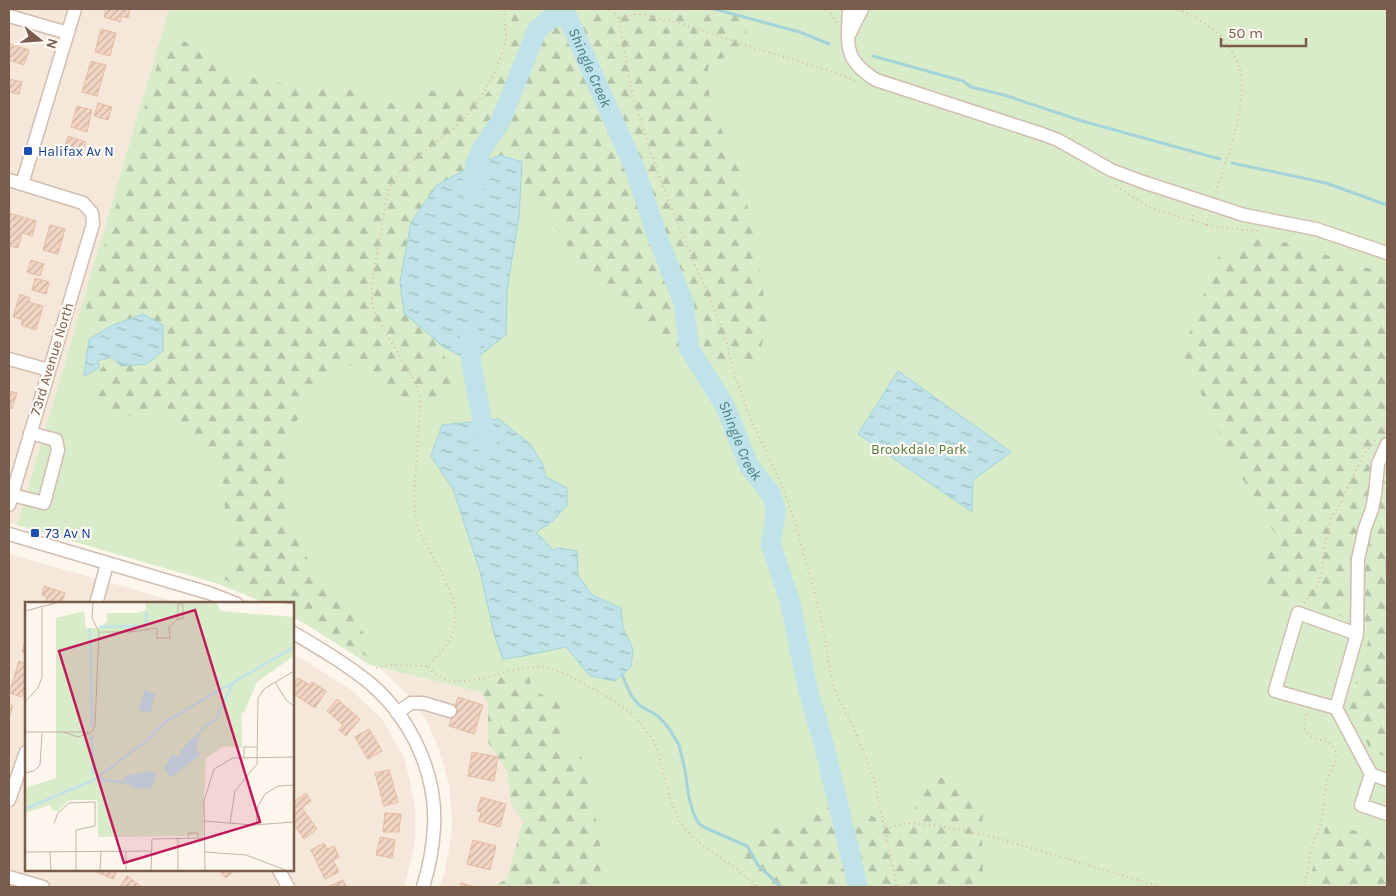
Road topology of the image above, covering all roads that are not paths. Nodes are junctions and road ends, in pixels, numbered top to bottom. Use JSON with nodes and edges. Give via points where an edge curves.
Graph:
{"nodes":[{"id":1,"x":75,"y":9,"type":"edge"},
{"id":2,"x":849,"y":9,"type":"edge"},
{"id":3,"x":862,"y":9,"type":"edge"},
{"id":4,"x":9,"y":16,"type":"edge"},
{"id":5,"x":68,"y":32,"type":"junction"},
{"id":6,"x":848,"y":37,"type":"junction"},
{"id":7,"x":9,"y":180,"type":"edge"},
{"id":8,"x":22,"y":184,"type":"junction"},
{"id":9,"x":1387,"y":252,"type":"edge"},
{"id":10,"x":9,"y":359,"type":"edge"},
{"id":11,"x":49,"y":370,"type":"junction"},
{"id":12,"x":30,"y":433,"type":"junction"},
{"id":13,"x":1387,"y":444,"type":"edge"},
{"id":14,"x":10,"y":500,"type":"edge"},
{"id":15,"x":9,"y":534,"type":"edge"},
{"id":16,"x":107,"y":564,"type":"junction"},
{"id":17,"x":97,"y":602,"type":"edge"},
{"id":18,"x":232,"y":602,"type":"edge"},
{"id":19,"x":294,"y":633,"type":"edge"},
{"id":20,"x":1358,"y":634,"type":"junction"},
{"id":21,"x":1336,"y":708,"type":"junction"},
{"id":22,"x":450,"y":711,"type":"dead end"},
{"id":23,"x":397,"y":713,"type":"junction"},
{"id":24,"x":25,"y":755,"type":"edge"},
{"id":25,"x":1371,"y":774,"type":"junction"},
{"id":26,"x":1387,"y":780,"type":"edge"},
{"id":27,"x":9,"y":800,"type":"edge"},
{"id":28,"x":1387,"y":814,"type":"edge"},
{"id":29,"x":280,"y":871,"type":"edge"},
{"id":30,"x":9,"y":876,"type":"edge"},
{"id":31,"x":43,"y":887,"type":"edge"},
{"id":32,"x":288,"y":887,"type":"edge"},
{"id":33,"x":423,"y":887,"type":"edge"}],
"edges":[{"from":1,"to":5,"type":"street"},
{"from":2,"to":6,"type":"street"},
{"from":3,"to":6,"type":"street"},
{"from":4,"to":5,"type":"street"},
{"from":5,"to":8,"type":"street"},
{"from":6,"to":9,"type":"street","via":[[856,66],[887,84],[1058,140],[1112,170],[1142,182],[1244,215],[1316,229]]},
{"from":7,"to":8,"type":"street"},
{"from":8,"to":11,"type":"street","name":"73rd Avenue North","via":[[84,203],[92,213],[93,224]]},
{"from":10,"to":11,"type":"street"},
{"from":11,"to":12,"type":"street","name":"73rd Avenue North"},
{"from":12,"to":14,"type":"street","name":"73rd Avenue North"},
{"from":12,"to":14,"type":"street","via":[[56,440],[58,450],[44,503]]},
{"from":13,"to":20,"type":"street","via":[[1378,464],[1372,509],[1358,559]]},
{"from":15,"to":16,"type":"street"},
{"from":16,"to":17,"type":"street"},
{"from":16,"to":18,"type":"street"},
{"from":19,"to":23,"type":"street","via":[[362,677]]},
{"from":20,"to":21,"type":"street"},
{"from":20,"to":21,"type":"street","via":[[1298,613],[1275,691]]},
{"from":21,"to":25,"type":"street"},
{"from":22,"to":23,"type":"street","via":[[411,703]]},
{"from":23,"to":33,"type":"street","via":[[416,743],[431,784],[432,854]]},
{"from":24,"to":27,"type":"street"},
{"from":25,"to":26,"type":"street"},
{"from":25,"to":28,"type":"street","via":[[1361,805]]},
{"from":29,"to":32,"type":"street"},
{"from":30,"to":31,"type":"street"}]}
